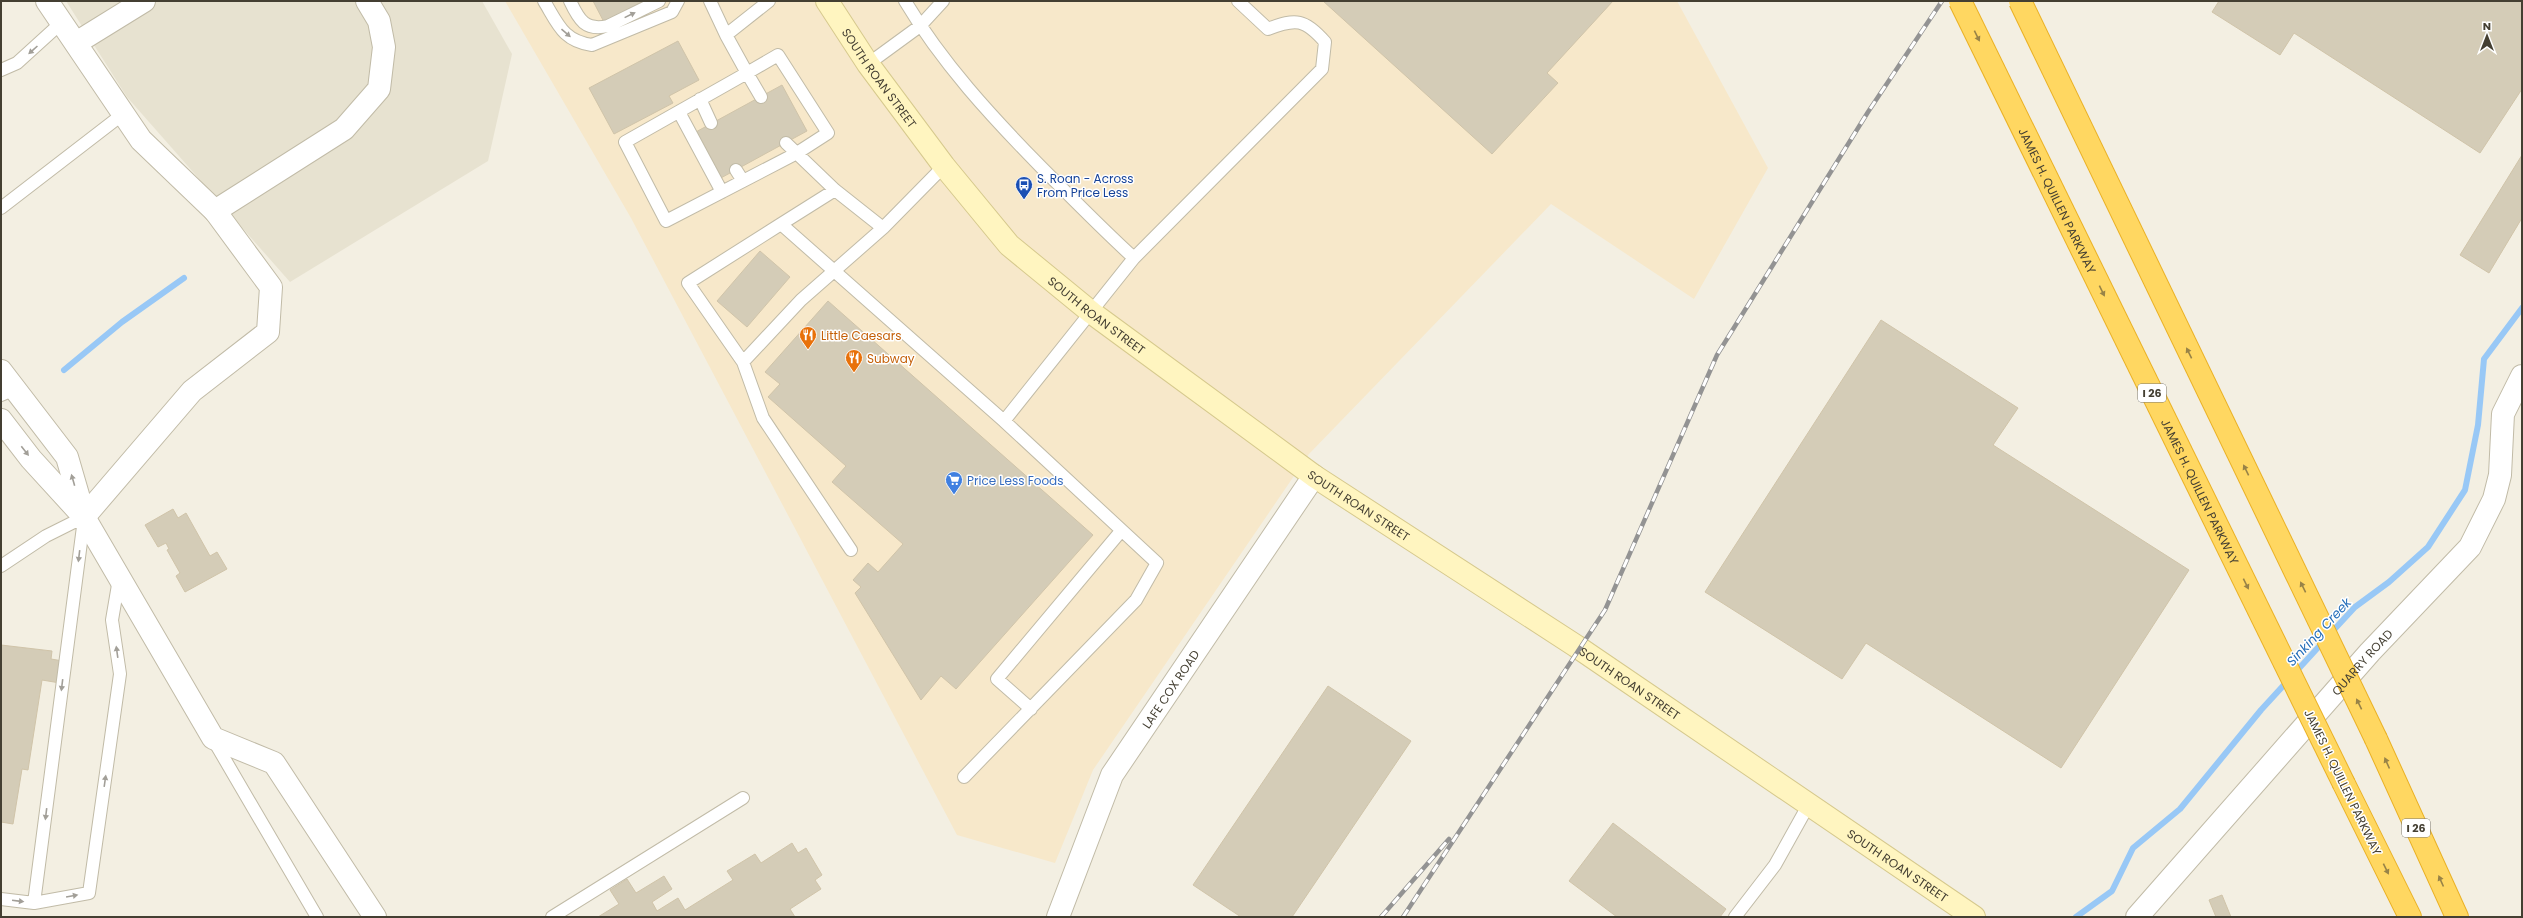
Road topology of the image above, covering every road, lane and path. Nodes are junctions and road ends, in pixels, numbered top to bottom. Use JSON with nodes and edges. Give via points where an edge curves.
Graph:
{"nodes":[{"id":1,"x":46,"y":1,"type":"edge"},
{"id":2,"x":144,"y":1,"type":"edge"},
{"id":3,"x":367,"y":1,"type":"edge"},
{"id":4,"x":544,"y":1,"type":"edge"},
{"id":5,"x":570,"y":1,"type":"edge"},
{"id":6,"x":659,"y":1,"type":"edge"},
{"id":7,"x":678,"y":1,"type":"edge"},
{"id":8,"x":710,"y":1,"type":"edge"},
{"id":9,"x":769,"y":1,"type":"edge"},
{"id":10,"x":827,"y":1,"type":"edge"},
{"id":11,"x":905,"y":1,"type":"edge"},
{"id":12,"x":943,"y":1,"type":"edge"},
{"id":13,"x":1238,"y":1,"type":"edge"},
{"id":14,"x":1960,"y":1,"type":"edge"},
{"id":15,"x":2020,"y":1,"type":"edge"},
{"id":16,"x":61,"y":23,"type":"junction"},
{"id":17,"x":920,"y":26,"type":"junction"},
{"id":18,"x":726,"y":35,"type":"junction"},
{"id":19,"x":76,"y":43,"type":"junction"},
{"id":20,"x":868,"y":64,"type":"junction"},
{"id":21,"x":1,"y":70,"type":"edge"},
{"id":22,"x":747,"y":73,"type":"junction"},
{"id":23,"x":760,"y":97,"type":"dead end"},
{"id":24,"x":700,"y":99,"type":"junction"},
{"id":25,"x":679,"y":112,"type":"junction"},
{"id":26,"x":123,"y":114,"type":"junction"},
{"id":27,"x":711,"y":124,"type":"dead end"},
{"id":28,"x":786,"y":143,"type":"dead end"},
{"id":29,"x":797,"y":153,"type":"junction"},
{"id":30,"x":944,"y":166,"type":"junction"},
{"id":31,"x":736,"y":170,"type":"dead end"},
{"id":32,"x":743,"y":180,"type":"junction"},
{"id":33,"x":834,"y":190,"type":"junction"},
{"id":34,"x":722,"y":192,"type":"junction"},
{"id":35,"x":1,"y":208,"type":"edge"},
{"id":36,"x":215,"y":211,"type":"junction"},
{"id":37,"x":782,"y":224,"type":"junction"},
{"id":38,"x":883,"y":228,"type":"junction"},
{"id":39,"x":1134,"y":258,"type":"junction"},
{"id":40,"x":836,"y":271,"type":"junction"},
{"id":41,"x":1092,"y":313,"type":"junction"},
{"id":42,"x":743,"y":362,"type":"junction"},
{"id":43,"x":1,"y":371,"type":"edge"},
{"id":44,"x":2522,"y":376,"type":"edge"},
{"id":45,"x":8,"y":392,"type":"edge"},
{"id":46,"x":1,"y":420,"type":"edge"},
{"id":47,"x":1004,"y":422,"type":"junction"},
{"id":48,"x":1314,"y":476,"type":"junction"},
{"id":49,"x":84,"y":518,"type":"junction"},
{"id":50,"x":1121,"y":531,"type":"junction"},
{"id":51,"x":851,"y":550,"type":"dead end"},
{"id":52,"x":1,"y":566,"type":"edge"},
{"id":53,"x":119,"y":577,"type":"junction"},
{"id":54,"x":1031,"y":709,"type":"junction"},
{"id":55,"x":213,"y":738,"type":"junction"},
{"id":56,"x":964,"y":777,"type":"dead end"},
{"id":57,"x":743,"y":798,"type":"dead end"},
{"id":58,"x":1809,"y":804,"type":"junction"},
{"id":59,"x":1,"y":900,"type":"edge"},
{"id":60,"x":34,"y":903,"type":"junction"},
{"id":61,"x":317,"y":917,"type":"edge"},
{"id":62,"x":375,"y":917,"type":"edge"},
{"id":63,"x":552,"y":917,"type":"edge"},
{"id":64,"x":1058,"y":917,"type":"edge"},
{"id":65,"x":1735,"y":917,"type":"edge"},
{"id":66,"x":1974,"y":917,"type":"edge"},
{"id":67,"x":2137,"y":917,"type":"edge"},
{"id":68,"x":2410,"y":917,"type":"edge"},
{"id":69,"x":2457,"y":917,"type":"edge"}],
"edges":[{"from":1,"to":16,"type":"street"},
{"from":2,"to":19,"type":"street"},
{"from":3,"to":36,"type":"street","via":[[379,21],[384,47],[378,89],[344,129]]},
{"from":4,"to":7,"type":"lane","one_way":true,"via":[[563,32],[579,43],[592,45],[672,12]]},
{"from":5,"to":6,"type":"lane","one_way":true,"via":[[579,19],[600,28]]},
{"from":8,"to":18,"type":"lane"},
{"from":9,"to":18,"type":"lane"},
{"from":10,"to":20,"type":"main road","name":"SOUTH ROAN STREET"},
{"from":11,"to":17,"type":"lane"},
{"from":12,"to":17,"type":"lane"},
{"from":13,"to":39,"type":"lane","via":[[1268,29],[1284,22],[1301,21],[1314,29],[1325,42],[1322,69]]},
{"from":14,"to":68,"type":"highway","name":"JAMES H. QUILLEN PARKWAY","number":"I 26","one_way":true,"bridge":true},
{"from":69,"to":15,"type":"highway","number":"I 26","one_way":true,"bridge":true,"via":[[2376,739]]},
{"from":16,"to":19,"type":"street"},
{"from":16,"to":21,"type":"lane","one_way":true,"via":[[18,63]]},
{"from":17,"to":20,"type":"lane"},
{"from":17,"to":39,"type":"lane","via":[[989,114]]},
{"from":18,"to":22,"type":"lane"},
{"from":19,"to":26,"type":"street"},
{"from":20,"to":30,"type":"main road","name":"SOUTH ROAN STREET"},
{"from":22,"to":23,"type":"lane"},
{"from":22,"to":24,"type":"lane"},
{"from":22,"to":29,"type":"lane","via":[[778,56],[828,133]]},
{"from":24,"to":25,"type":"lane"},
{"from":24,"to":27,"type":"lane"},
{"from":25,"to":34,"type":"lane"},
{"from":25,"to":34,"type":"lane","via":[[625,142],[666,221]]},
{"from":26,"to":35,"type":"lane"},
{"from":26,"to":36,"type":"street","via":[[141,140]]},
{"from":28,"to":29,"type":"lane"},
{"from":29,"to":32,"type":"lane"},
{"from":29,"to":33,"type":"lane"},
{"from":30,"to":38,"type":"lane"},
{"from":30,"to":41,"type":"main road","name":"SOUTH ROAN STREET","via":[[1009,245]]},
{"from":31,"to":32,"type":"lane"},
{"from":32,"to":34,"type":"lane"},
{"from":33,"to":37,"type":"lane"},
{"from":33,"to":38,"type":"lane"},
{"from":36,"to":49,"type":"street","via":[[271,287],[268,332],[192,391]]},
{"from":37,"to":40,"type":"lane"},
{"from":37,"to":42,"type":"lane","via":[[688,283]]},
{"from":38,"to":40,"type":"lane"},
{"from":39,"to":41,"type":"lane"},
{"from":40,"to":42,"type":"lane","via":[[801,300]]},
{"from":40,"to":47,"type":"lane"},
{"from":41,"to":47,"type":"lane"},
{"from":41,"to":48,"type":"main road","name":"SOUTH ROAN STREET"},
{"from":42,"to":51,"type":"lane","via":[[763,418]]},
{"from":43,"to":45,"type":"street"},
{"from":44,"to":67,"type":"street","name":"QUARRY ROAD","via":[[2503,414],[2500,475],[2494,499],[2470,547],[2370,652]]},
{"from":49,"to":45,"type":"street","one_way":true,"via":[[66,457]]},
{"from":46,"to":49,"type":"street","one_way":true,"via":[[31,459]]},
{"from":47,"to":50,"type":"lane"},
{"from":48,"to":58,"type":"main road","name":"SOUTH ROAN STREET","via":[[1583,651]]},
{"from":48,"to":64,"type":"street","name":"LAFE COX ROAD","via":[[1112,775]]},
{"from":49,"to":52,"type":"lane","via":[[46,536]]},
{"from":49,"to":53,"type":"street"},
{"from":49,"to":60,"type":"lane","one_way":true},
{"from":50,"to":54,"type":"lane","via":[[997,679]]},
{"from":50,"to":54,"type":"lane","via":[[1157,563],[1136,600]]},
{"from":53,"to":55,"type":"street"},
{"from":60,"to":53,"type":"lane","one_way":true,"via":[[89,893],[120,674],[112,620]]},
{"from":54,"to":56,"type":"lane"},
{"from":55,"to":61,"type":"lane"},
{"from":55,"to":62,"type":"street","via":[[274,763]]},
{"from":57,"to":63,"type":"lane"},
{"from":58,"to":65,"type":"lane","via":[[1776,865]]},
{"from":58,"to":66,"type":"main road","name":"SOUTH ROAN STREET"},
{"from":59,"to":60,"type":"lane","one_way":true}]}
